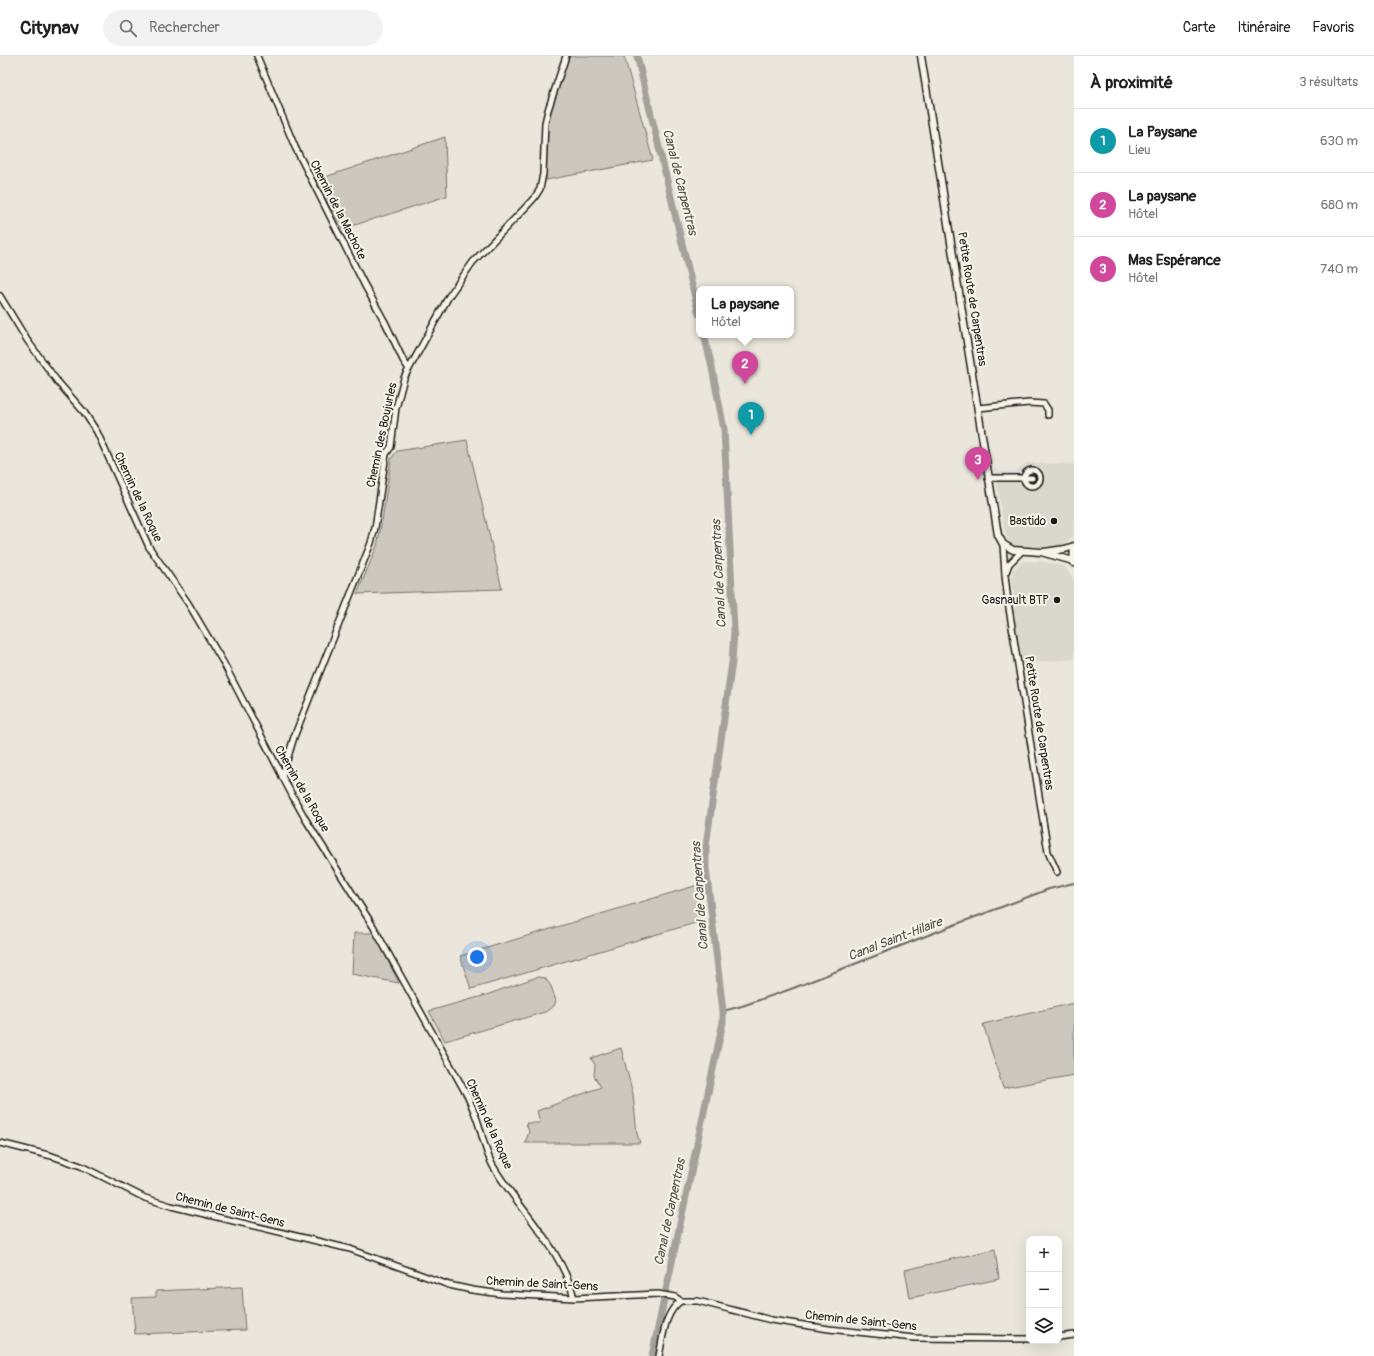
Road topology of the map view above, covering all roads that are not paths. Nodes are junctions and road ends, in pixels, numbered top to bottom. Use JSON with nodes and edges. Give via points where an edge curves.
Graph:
{"nodes":[{"id":1,"x":257,"y":56,"type":"edge"},
{"id":2,"x":566,"y":56,"type":"edge"},
{"id":3,"x":921,"y":56,"type":"edge"},
{"id":4,"x":0,"y":296,"type":"edge"},
{"id":5,"x":409,"y":368,"type":"junction"},
{"id":6,"x":978,"y":408,"type":"junction"},
{"id":7,"x":1048,"y":415,"type":"dead end"},
{"id":8,"x":988,"y":478,"type":"junction"},
{"id":9,"x":1032,"y":478,"type":"dead end"},
{"id":10,"x":1003,"y":544,"type":"junction"},
{"id":11,"x":1074,"y":546,"type":"edge"},
{"id":12,"x":1022,"y":551,"type":"junction"},
{"id":13,"x":1074,"y":551,"type":"edge"},
{"id":14,"x":1040,"y":552,"type":"junction"},
{"id":15,"x":1074,"y":558,"type":"edge"},
{"id":16,"x":1074,"y":562,"type":"edge"},
{"id":17,"x":1004,"y":575,"type":"junction"},
{"id":18,"x":282,"y":777,"type":"junction"},
{"id":19,"x":1057,"y":872,"type":"dead end"},
{"id":20,"x":0,"y":1143,"type":"edge"},
{"id":21,"x":574,"y":1298,"type":"junction"},
{"id":22,"x":681,"y":1301,"type":"junction"},
{"id":23,"x":1074,"y":1335,"type":"edge"},
{"id":24,"x":1062,"y":1337,"type":"edge"},
{"id":25,"x":1026,"y":1339,"type":"edge"},
{"id":26,"x":659,"y":1356,"type":"edge"}],
"edges":[{"from":1,"to":5,"type":"street","name":"Chemin de la Machote","via":[[295,147]]},
{"from":2,"to":5,"type":"street","name":"Chemin des Boujurles","via":[[545,123],[540,189],[473,262],[449,296]]},
{"from":3,"to":6,"type":"street","name":"Petite Route de Carpentras"},
{"from":4,"to":18,"type":"street","name":"Chemin de la Roque","via":[[27,340],[97,432],[149,547],[188,603]]},
{"from":5,"to":18,"type":"street","name":"Chemin des Boujurles","via":[[396,408],[391,447],[386,454],[371,543],[294,737]]},
{"from":6,"to":7,"type":"street","via":[[1044,404]]},
{"from":6,"to":8,"type":"street","name":"Petite Route de Carpentras"},
{"from":8,"to":9,"type":"street"},
{"from":8,"to":10,"type":"street","name":"Petite Route de Carpentras","via":[[998,535]]},
{"from":10,"to":12,"type":"street","via":[[1013,550]]},
{"from":10,"to":17,"type":"street","name":"Petite Route de Carpentras"},
{"from":11,"to":14,"type":"street"},
{"from":12,"to":14,"type":"street"},
{"from":12,"to":17,"type":"street","via":[[1009,564]]},
{"from":13,"to":15,"type":"main road"},
{"from":14,"to":16,"type":"street"},
{"from":17,"to":19,"type":"street","name":"Petite Route de Carpentras","via":[[1048,852]]},
{"from":18,"to":21,"type":"street","name":"Chemin de la Roque","via":[[373,926],[468,1097],[492,1164],[536,1224],[561,1264],[569,1278]]},
{"from":20,"to":21,"type":"street","name":"Chemin de Saint-Gens","via":[[81,1166],[145,1198],[350,1249],[449,1285],[502,1294]]},
{"from":21,"to":22,"type":"street","name":"Chemin de Saint-Gens","via":[[661,1294]]},
{"from":22,"to":25,"type":"street","name":"Chemin de Saint-Gens","via":[[698,1301],[771,1320],[883,1335],[914,1338]]},
{"from":22,"to":26,"type":"street","via":[[673,1307],[667,1318]]},
{"from":23,"to":24,"type":"street"}]}
